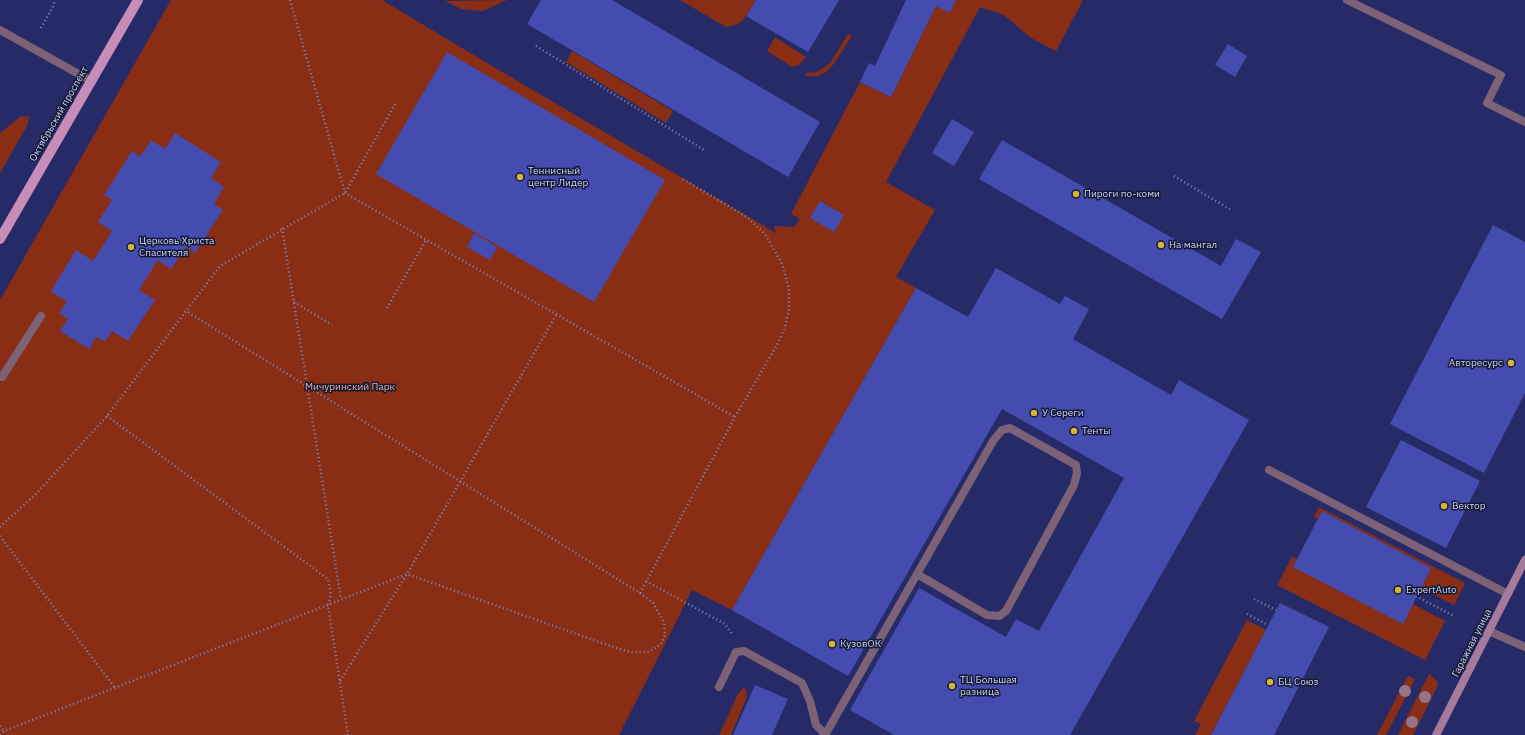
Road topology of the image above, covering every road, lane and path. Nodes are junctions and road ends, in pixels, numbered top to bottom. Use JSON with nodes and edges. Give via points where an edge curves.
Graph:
{"nodes":[{"id":1,"x":54,"y":0,"type":"edge"},
{"id":2,"x":138,"y":0,"type":"edge"},
{"id":3,"x":290,"y":0,"type":"edge"},
{"id":4,"x":1347,"y":0,"type":"edge"},
{"id":5,"x":41,"y":28,"type":"dead end"},
{"id":6,"x":0,"y":30,"type":"edge"},
{"id":7,"x":536,"y":46,"type":"dead end"},
{"id":8,"x":91,"y":81,"type":"junction"},
{"id":9,"x":395,"y":104,"type":"dead end"},
{"id":10,"x":1525,"y":122,"type":"edge"},
{"id":11,"x":704,"y":150,"type":"dead end"},
{"id":12,"x":1174,"y":176,"type":"dead end"},
{"id":13,"x":681,"y":178,"type":"dead end"},
{"id":14,"x":345,"y":193,"type":"junction"},
{"id":15,"x":1231,"y":210,"type":"dead end"},
{"id":16,"x":282,"y":228,"type":"junction"},
{"id":17,"x":0,"y":239,"type":"edge"},
{"id":18,"x":426,"y":240,"type":"junction"},
{"id":19,"x":294,"y":302,"type":"junction"},
{"id":20,"x":388,"y":308,"type":"dead end"},
{"id":21,"x":186,"y":311,"type":"junction"},
{"id":22,"x":556,"y":315,"type":"junction"},
{"id":23,"x":41,"y":316,"type":"dead end"},
{"id":24,"x":332,"y":325,"type":"dead end"},
{"id":25,"x":0,"y":377,"type":"edge"},
{"id":26,"x":307,"y":386,"type":"junction"},
{"id":27,"x":107,"y":416,"type":"junction"},
{"id":28,"x":735,"y":417,"type":"junction"},
{"id":29,"x":1269,"y":470,"type":"dead end"},
{"id":30,"x":460,"y":481,"type":"junction"},
{"id":31,"x":0,"y":527,"type":"edge"},
{"id":32,"x":0,"y":536,"type":"edge"},
{"id":33,"x":1525,"y":560,"type":"edge"},
{"id":34,"x":407,"y":574,"type":"junction"},
{"id":35,"x":917,"y":574,"type":"junction"},
{"id":36,"x":646,"y":582,"type":"junction"},
{"id":37,"x":640,"y":593,"type":"junction"},
{"id":38,"x":1508,"y":594,"type":"junction"},
{"id":39,"x":1416,"y":596,"type":"dead end"},
{"id":40,"x":341,"y":599,"type":"junction"},
{"id":41,"x":1254,"y":599,"type":"dead end"},
{"id":42,"x":328,"y":605,"type":"junction"},
{"id":43,"x":1276,"y":610,"type":"dead end"},
{"id":44,"x":1247,"y":614,"type":"dead end"},
{"id":45,"x":1454,"y":616,"type":"dead end"},
{"id":46,"x":725,"y":624,"type":"dead end"},
{"id":47,"x":1268,"y":625,"type":"dead end"},
{"id":48,"x":1489,"y":631,"type":"junction"},
{"id":49,"x":1525,"y":647,"type":"edge"},
{"id":50,"x":340,"y":682,"type":"junction"},
{"id":51,"x":719,"y":687,"type":"dead end"},
{"id":52,"x":115,"y":688,"type":"junction"},
{"id":53,"x":0,"y":726,"type":"edge"},
{"id":54,"x":4,"y":731,"type":"junction"},
{"id":55,"x":817,"y":731,"type":"edge"},
{"id":56,"x":0,"y":735,"type":"edge"},
{"id":57,"x":348,"y":735,"type":"edge"},
{"id":58,"x":826,"y":735,"type":"edge"},
{"id":59,"x":1436,"y":735,"type":"edge"}],
"edges":[{"from":1,"to":5,"type":"path","via":[[54,5]]},
{"from":2,"to":8,"type":"main road","name":"Октябрьский проспект"},
{"from":3,"to":14,"type":"path"},
{"from":4,"to":10,"type":"street","via":[[1501,75],[1487,103]]},
{"from":6,"to":8,"type":"street"},
{"from":7,"to":11,"type":"path"},
{"from":8,"to":17,"type":"main road","name":"Октябрьский проспект"},
{"from":9,"to":14,"type":"path"},
{"from":12,"to":15,"type":"path"},
{"from":13,"to":28,"type":"path","via":[[747,217],[765,234],[782,264],[789,289],[789,310],[784,330]]},
{"from":14,"to":16,"type":"path"},
{"from":14,"to":18,"type":"path"},
{"from":16,"to":19,"type":"path"},
{"from":16,"to":21,"type":"path","via":[[220,266]]},
{"from":18,"to":20,"type":"path"},
{"from":18,"to":22,"type":"path"},
{"from":19,"to":24,"type":"path"},
{"from":19,"to":26,"type":"path"},
{"from":21,"to":26,"type":"path"},
{"from":21,"to":27,"type":"path"},
{"from":22,"to":28,"type":"path"},
{"from":22,"to":30,"type":"path"},
{"from":23,"to":25,"type":"street","via":[[2,378]]},
{"from":26,"to":30,"type":"path"},
{"from":26,"to":40,"type":"path"},
{"from":27,"to":31,"type":"path","via":[[36,494]]},
{"from":27,"to":42,"type":"path","via":[[328,579],[331,595]]},
{"from":28,"to":36,"type":"path"},
{"from":29,"to":38,"type":"street"},
{"from":30,"to":34,"type":"path"},
{"from":30,"to":37,"type":"path"},
{"from":32,"to":52,"type":"path"},
{"from":33,"to":38,"type":"street","name":"Гаражная улица"},
{"from":34,"to":37,"type":"path","via":[[616,648],[632,652],[649,652],[662,642],[666,630],[653,603]]},
{"from":34,"to":40,"type":"path"},
{"from":34,"to":50,"type":"path"},
{"from":35,"to":35,"type":"street","via":[[993,441],[1002,430],[1010,428],[1076,465],[1074,486],[1006,611],[999,616],[987,615]]},
{"from":35,"to":58,"type":"street"},
{"from":36,"to":37,"type":"path"},
{"from":36,"to":46,"type":"path"},
{"from":38,"to":48,"type":"street","name":"Гаражная улица"},
{"from":39,"to":45,"type":"path"},
{"from":40,"to":42,"type":"path"},
{"from":41,"to":43,"type":"path"},
{"from":42,"to":50,"type":"path"},
{"from":42,"to":52,"type":"path"},
{"from":44,"to":47,"type":"path"},
{"from":48,"to":49,"type":"street"},
{"from":48,"to":59,"type":"street","name":"Гаражная улица"},
{"from":50,"to":57,"type":"path"},
{"from":51,"to":55,"type":"street","via":[[736,652],[744,651],[802,683],[810,701]]},
{"from":52,"to":54,"type":"path"},
{"from":53,"to":54,"type":"path"},
{"from":54,"to":56,"type":"path"},
{"from":55,"to":58,"type":"street"}]}
